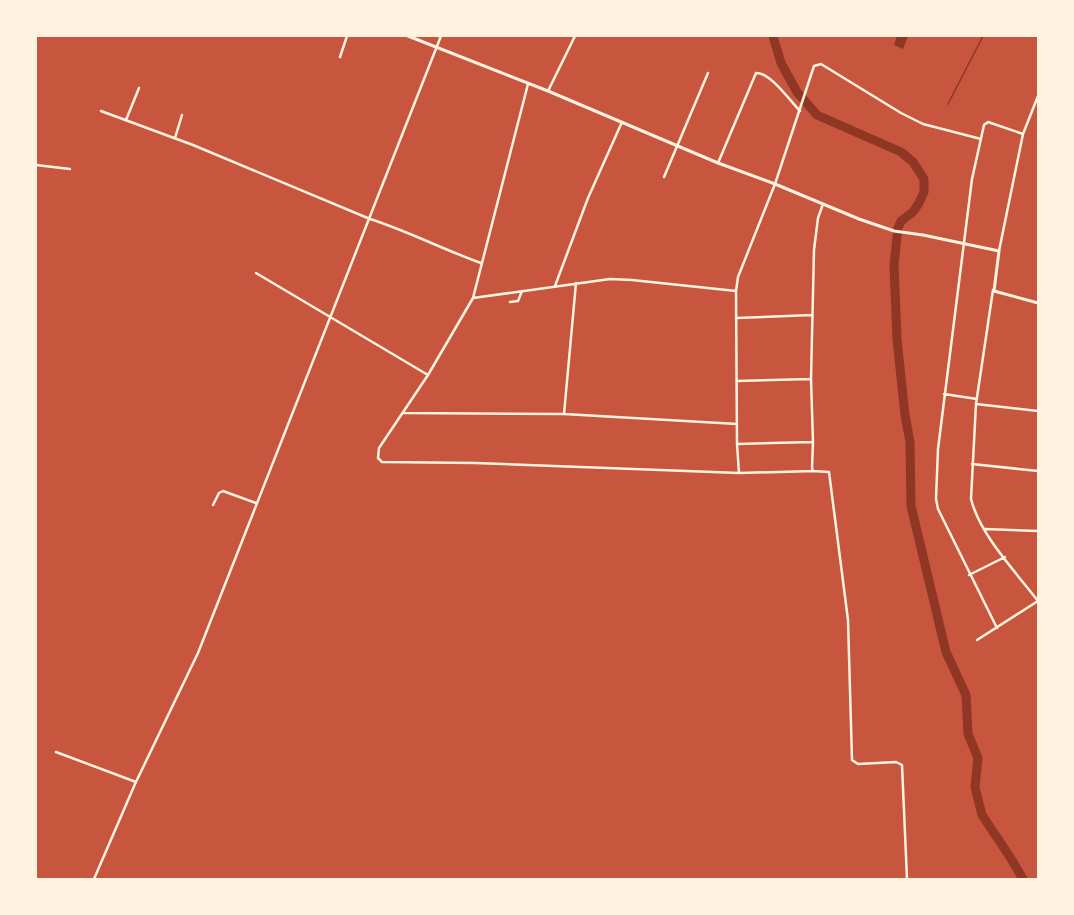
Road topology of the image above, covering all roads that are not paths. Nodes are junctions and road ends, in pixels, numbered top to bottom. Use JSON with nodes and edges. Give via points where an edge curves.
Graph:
{"nodes":[{"id":1,"x":347,"y":36,"type":"edge"},
{"id":2,"x":408,"y":36,"type":"edge"},
{"id":3,"x":441,"y":36,"type":"edge"},
{"id":4,"x":575,"y":36,"type":"edge"},
{"id":5,"x":437,"y":47,"type":"junction"},
{"id":6,"x":340,"y":57,"type":"dead end"},
{"id":7,"x":708,"y":73,"type":"dead end"},
{"id":8,"x":528,"y":84,"type":"junction"},
{"id":9,"x":139,"y":88,"type":"dead end"},
{"id":10,"x":548,"y":91,"type":"junction"},
{"id":11,"x":1038,"y":96,"type":"edge"},
{"id":12,"x":800,"y":110,"type":"junction"},
{"id":13,"x":101,"y":111,"type":"dead end"},
{"id":14,"x":182,"y":115,"type":"dead end"},
{"id":15,"x":126,"y":120,"type":"junction"},
{"id":16,"x":622,"y":122,"type":"junction"},
{"id":17,"x":1023,"y":134,"type":"junction"},
{"id":18,"x":174,"y":138,"type":"junction"},
{"id":19,"x":981,"y":139,"type":"junction"},
{"id":20,"x":677,"y":146,"type":"junction"},
{"id":21,"x":718,"y":162,"type":"junction"},
{"id":22,"x":36,"y":165,"type":"edge"},
{"id":23,"x":70,"y":169,"type":"dead end"},
{"id":24,"x":664,"y":177,"type":"dead end"},
{"id":25,"x":775,"y":184,"type":"junction"},
{"id":26,"x":823,"y":204,"type":"junction"},
{"id":27,"x":370,"y":218,"type":"junction"},
{"id":28,"x":965,"y":243,"type":"junction"},
{"id":29,"x":999,"y":251,"type":"junction"},
{"id":30,"x":481,"y":264,"type":"junction"},
{"id":31,"x":256,"y":273,"type":"dead end"},
{"id":32,"x":576,"y":284,"type":"junction"},
{"id":33,"x":555,"y":286,"type":"junction"},
{"id":34,"x":993,"y":290,"type":"junction"},
{"id":35,"x":522,"y":291,"type":"junction"},
{"id":36,"x":736,"y":291,"type":"junction"},
{"id":37,"x":473,"y":298,"type":"junction"},
{"id":38,"x":510,"y":302,"type":"dead end"},
{"id":39,"x":1038,"y":303,"type":"edge"},
{"id":40,"x":812,"y":315,"type":"junction"},
{"id":41,"x":332,"y":317,"type":"junction"},
{"id":42,"x":736,"y":318,"type":"junction"},
{"id":43,"x":428,"y":375,"type":"junction"},
{"id":44,"x":811,"y":379,"type":"junction"},
{"id":45,"x":737,"y":381,"type":"junction"},
{"id":46,"x":944,"y":394,"type":"junction"},
{"id":47,"x":977,"y":399,"type":"junction"},
{"id":48,"x":976,"y":404,"type":"junction"},
{"id":49,"x":1038,"y":411,"type":"edge"},
{"id":50,"x":403,"y":413,"type":"junction"},
{"id":51,"x":564,"y":414,"type":"junction"},
{"id":52,"x":737,"y":424,"type":"junction"},
{"id":53,"x":813,"y":442,"type":"junction"},
{"id":54,"x":737,"y":444,"type":"junction"},
{"id":55,"x":972,"y":464,"type":"junction"},
{"id":56,"x":813,"y":471,"type":"junction"},
{"id":57,"x":1038,"y":471,"type":"edge"},
{"id":58,"x":739,"y":473,"type":"junction"},
{"id":59,"x":256,"y":503,"type":"junction"},
{"id":60,"x":213,"y":505,"type":"dead end"},
{"id":61,"x":984,"y":529,"type":"junction"},
{"id":62,"x":1038,"y":531,"type":"edge"},
{"id":63,"x":1005,"y":558,"type":"junction"},
{"id":64,"x":969,"y":575,"type":"junction"},
{"id":65,"x":1038,"y":601,"type":"edge"},
{"id":66,"x":997,"y":628,"type":"junction"},
{"id":67,"x":977,"y":640,"type":"dead end"},
{"id":68,"x":56,"y":752,"type":"dead end"},
{"id":69,"x":136,"y":782,"type":"junction"},
{"id":70,"x":94,"y":879,"type":"edge"},
{"id":71,"x":907,"y":879,"type":"edge"}],
"edges":[{"from":1,"to":6,"type":"street"},
{"from":2,"to":5,"type":"street"},
{"from":3,"to":5,"type":"street"},
{"from":4,"to":10,"type":"street"},
{"from":5,"to":8,"type":"street"},
{"from":5,"to":27,"type":"street"},
{"from":7,"to":20,"type":"street"},
{"from":8,"to":10,"type":"street"},
{"from":8,"to":30,"type":"street"},
{"from":9,"to":15,"type":"street"},
{"from":10,"to":16,"type":"street"},
{"from":11,"to":17,"type":"street"},
{"from":12,"to":19,"type":"street","via":[[814,66],[821,64],[923,124]]},
{"from":12,"to":21,"type":"street","via":[[770,79],[762,73],[756,73]]},
{"from":12,"to":25,"type":"street"},
{"from":13,"to":15,"type":"street"},
{"from":14,"to":18,"type":"street"},
{"from":15,"to":18,"type":"street"},
{"from":16,"to":20,"type":"street"},
{"from":16,"to":33,"type":"street","via":[[588,198]]},
{"from":17,"to":19,"type":"street","via":[[987,122]]},
{"from":17,"to":29,"type":"street"},
{"from":18,"to":27,"type":"street"},
{"from":19,"to":28,"type":"street","via":[[972,179]]},
{"from":20,"to":21,"type":"street"},
{"from":20,"to":24,"type":"street"},
{"from":21,"to":25,"type":"street"},
{"from":22,"to":23,"type":"street"},
{"from":25,"to":26,"type":"street"},
{"from":25,"to":36,"type":"street","via":[[741,264]]},
{"from":26,"to":28,"type":"street","via":[[894,231]]},
{"from":26,"to":40,"type":"street","via":[[818,218],[814,250]]},
{"from":27,"to":30,"type":"street"},
{"from":27,"to":41,"type":"street"},
{"from":28,"to":29,"type":"street"},
{"from":28,"to":46,"type":"street"},
{"from":29,"to":34,"type":"street"},
{"from":30,"to":37,"type":"street"},
{"from":31,"to":41,"type":"street"},
{"from":32,"to":33,"type":"street"},
{"from":32,"to":36,"type":"street","via":[[610,279]]},
{"from":32,"to":51,"type":"street"},
{"from":33,"to":35,"type":"street"},
{"from":34,"to":39,"type":"street"},
{"from":34,"to":47,"type":"street"},
{"from":35,"to":37,"type":"street"},
{"from":35,"to":38,"type":"street","via":[[518,300]]},
{"from":36,"to":42,"type":"street"},
{"from":37,"to":43,"type":"street"},
{"from":40,"to":42,"type":"street"},
{"from":40,"to":44,"type":"street"},
{"from":41,"to":43,"type":"street"},
{"from":41,"to":59,"type":"street"},
{"from":42,"to":45,"type":"street"},
{"from":43,"to":50,"type":"street"},
{"from":44,"to":45,"type":"street"},
{"from":44,"to":53,"type":"street"},
{"from":45,"to":52,"type":"street"},
{"from":46,"to":47,"type":"street"},
{"from":46,"to":64,"type":"street","via":[[936,499],[938,509]]},
{"from":47,"to":48,"type":"street"},
{"from":48,"to":49,"type":"street"},
{"from":48,"to":55,"type":"street"},
{"from":50,"to":51,"type":"street"},
{"from":50,"to":58,"type":"street","via":[[379,448],[378,458],[382,462]]},
{"from":51,"to":52,"type":"street"},
{"from":52,"to":54,"type":"street"},
{"from":53,"to":54,"type":"street"},
{"from":53,"to":56,"type":"street"},
{"from":54,"to":58,"type":"street"},
{"from":55,"to":57,"type":"street"},
{"from":55,"to":61,"type":"street","via":[[971,499],[974,511]]},
{"from":56,"to":58,"type":"street"},
{"from":56,"to":71,"type":"street","via":[[829,472],[834,505],[848,620],[852,760],[858,764],[896,762],[902,765]]},
{"from":59,"to":60,"type":"street","via":[[223,491],[219,493]]},
{"from":59,"to":69,"type":"street","via":[[198,653]]},
{"from":61,"to":62,"type":"street"},
{"from":61,"to":63,"type":"street"},
{"from":63,"to":64,"type":"street"},
{"from":63,"to":65,"type":"street"},
{"from":64,"to":66,"type":"street"},
{"from":65,"to":66,"type":"street"},
{"from":66,"to":67,"type":"street"},
{"from":68,"to":69,"type":"street"},
{"from":69,"to":70,"type":"street"}]}
